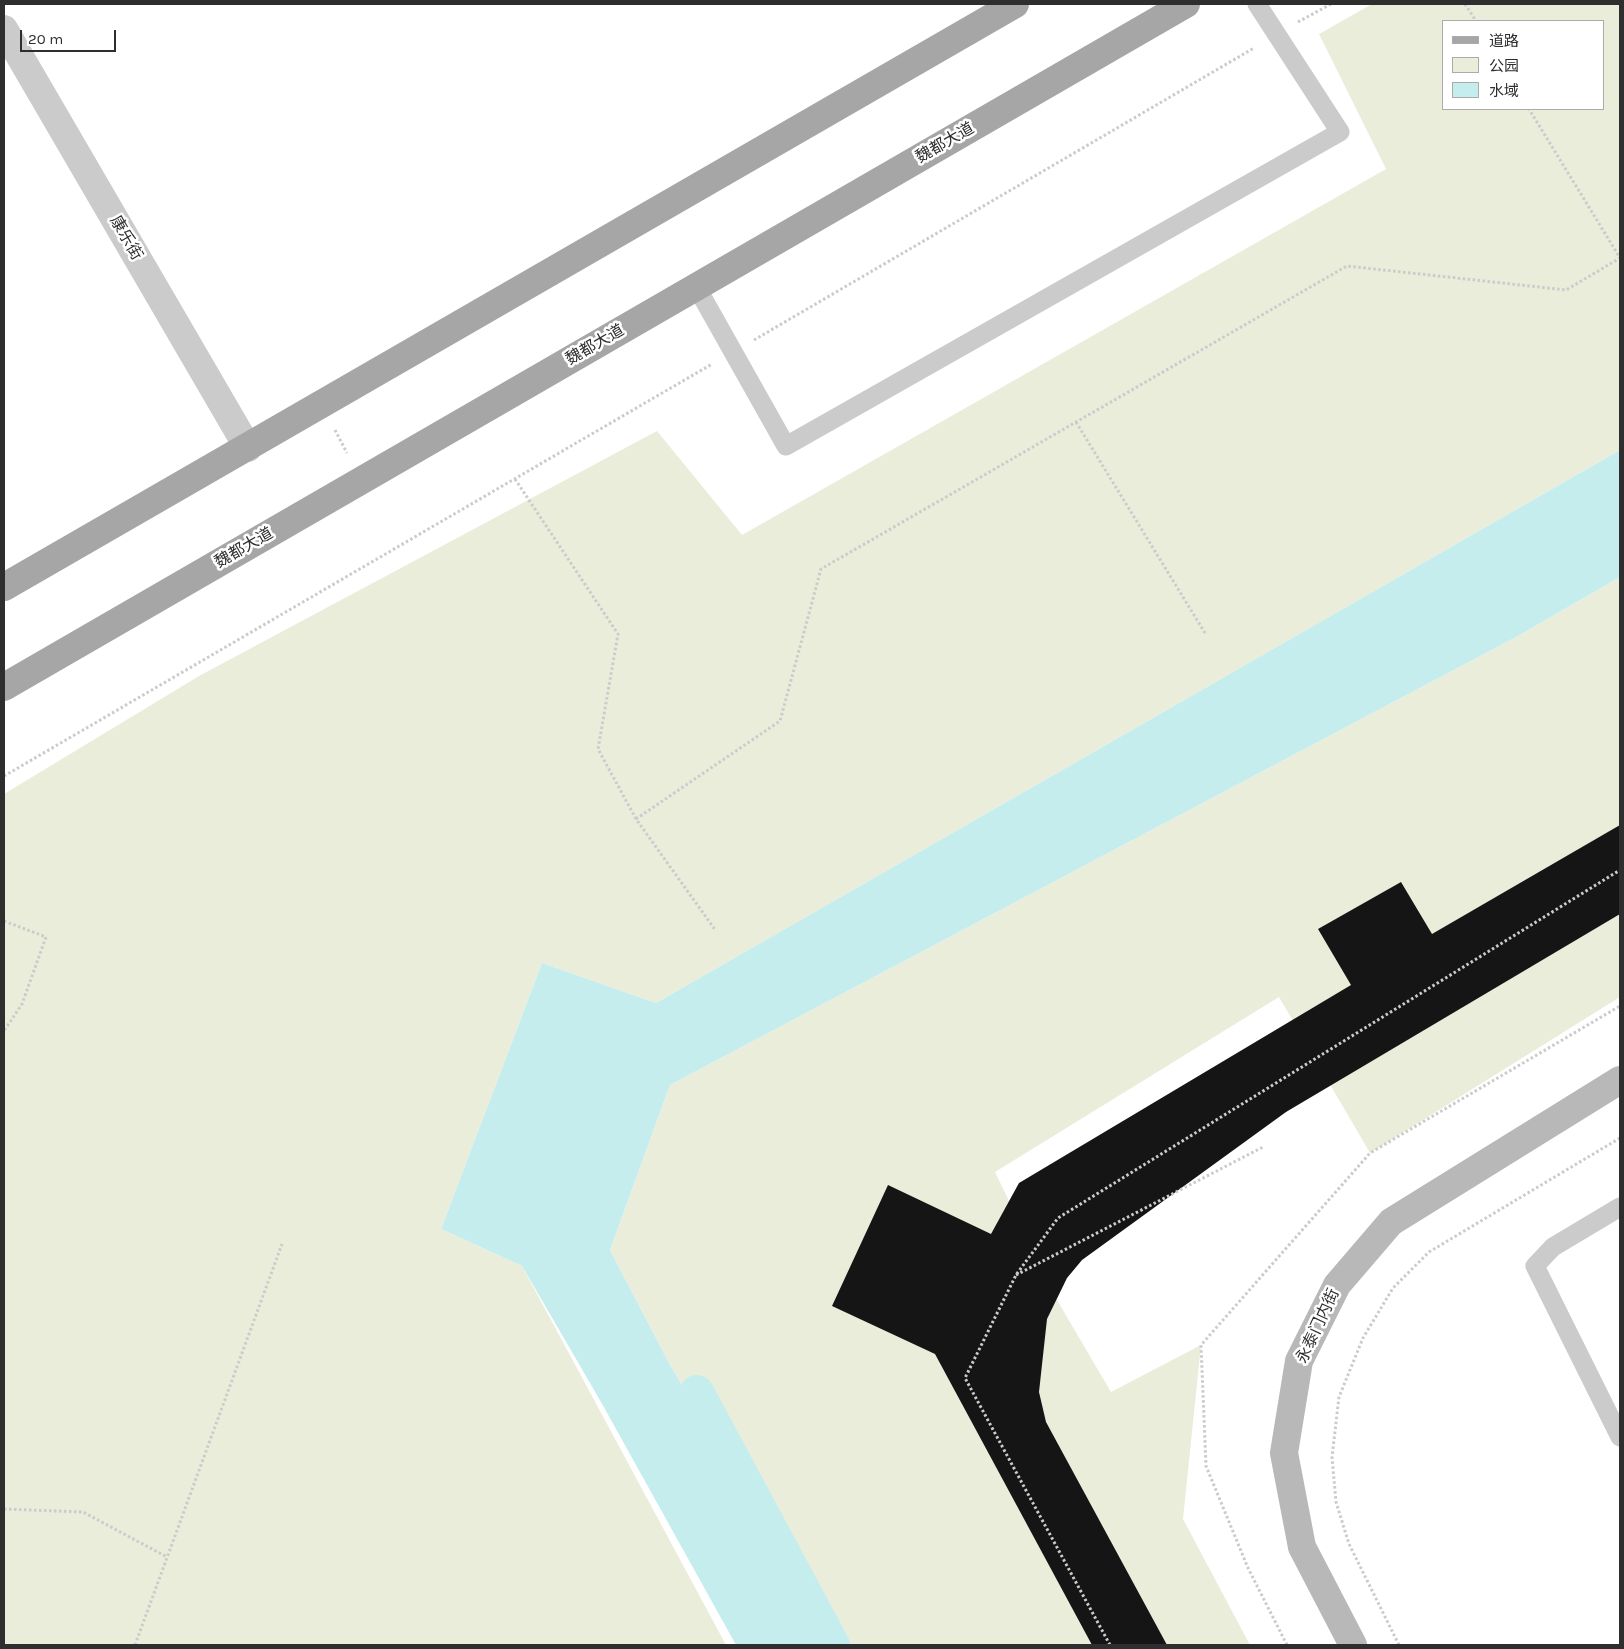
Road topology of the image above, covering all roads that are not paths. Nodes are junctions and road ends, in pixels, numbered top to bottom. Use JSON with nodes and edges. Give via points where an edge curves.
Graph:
{"nodes":[{"id":1,"x":1015,"y":4,"type":"edge"},
{"id":2,"x":1186,"y":4,"type":"edge"},
{"id":3,"x":1257,"y":4,"type":"edge"},
{"id":4,"x":4,"y":29,"type":"edge"},
{"id":5,"x":696,"y":286,"type":"junction"},
{"id":6,"x":248,"y":448,"type":"junction"},
{"id":7,"x":4,"y":588,"type":"edge"},
{"id":8,"x":4,"y":687,"type":"edge"},
{"id":9,"x":1620,"y":1080,"type":"edge"},
{"id":10,"x":1620,"y":1207,"type":"edge"},
{"id":11,"x":1620,"y":1437,"type":"edge"},
{"id":12,"x":1353,"y":1645,"type":"edge"}],
"edges":[{"from":1,"to":6,"type":"main road"},
{"from":2,"to":5,"type":"main road","name":"魏都大道"},
{"from":3,"to":5,"type":"lane","via":[[1340,132],[786,446]]},
{"from":4,"to":6,"type":"street","name":"康乐街"},
{"from":5,"to":8,"type":"main road","name":"魏都大道"},
{"from":6,"to":7,"type":"main road"},
{"from":9,"to":12,"type":"main road","name":"永泰门内街","via":[[1391,1222],[1337,1284],[1299,1361],[1284,1453],[1302,1547]]},
{"from":10,"to":11,"type":"lane","via":[[1553,1246],[1535,1266]]}]}
